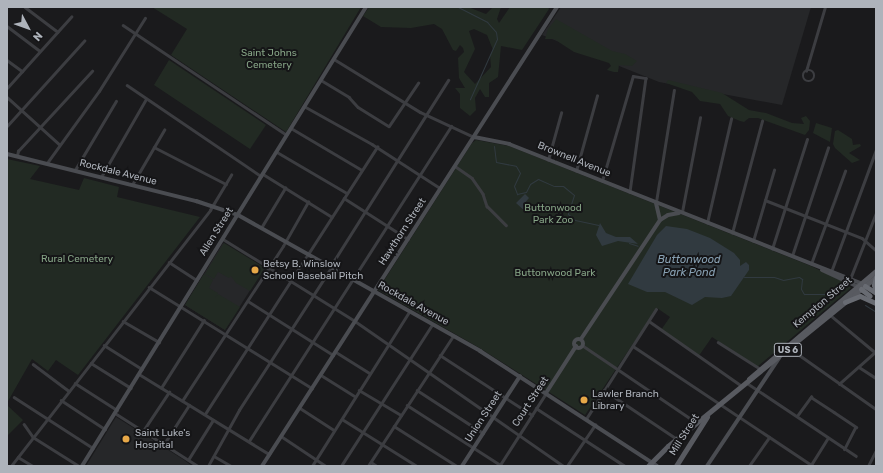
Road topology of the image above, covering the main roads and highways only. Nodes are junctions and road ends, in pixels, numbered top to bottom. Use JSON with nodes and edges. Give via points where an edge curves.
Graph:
{"nodes":[{"id":1,"x":366,"y":7,"type":"edge"},
{"id":2,"x":557,"y":8,"type":"edge"},
{"id":3,"x":481,"y":126,"type":"junction"},
{"id":4,"x":474,"y":136,"type":"junction"},
{"id":5,"x":486,"y":138,"type":"junction"},
{"id":6,"x":7,"y":154,"type":"edge"},
{"id":7,"x":656,"y":202,"type":"junction"},
{"id":8,"x":682,"y":212,"type":"junction"},
{"id":9,"x":238,"y":215,"type":"junction"},
{"id":10,"x":660,"y":220,"type":"junction"},
{"id":11,"x":876,"y":270,"type":"edge"},
{"id":12,"x":876,"y":277,"type":"edge"},
{"id":13,"x":861,"y":286,"type":"junction"},
{"id":14,"x":374,"y":292,"type":"junction"},
{"id":15,"x":876,"y":292,"type":"edge"},
{"id":16,"x":846,"y":302,"type":"junction"},
{"id":17,"x":876,"y":302,"type":"edge"},
{"id":18,"x":828,"y":314,"type":"junction"},
{"id":19,"x":581,"y":339,"type":"junction"},
{"id":20,"x":576,"y":346,"type":"junction"},
{"id":21,"x":788,"y":347,"type":"junction"},
{"id":22,"x":779,"y":358,"type":"junction"},
{"id":23,"x":767,"y":365,"type":"junction"},
{"id":24,"x":520,"y":376,"type":"junction"},
{"id":25,"x":746,"y":382,"type":"junction"},
{"id":26,"x":546,"y":393,"type":"junction"},
{"id":27,"x":709,"y":413,"type":"junction"},
{"id":28,"x":649,"y":464,"type":"edge"},
{"id":29,"x":82,"y":466,"type":"edge"},
{"id":30,"x":262,"y":466,"type":"edge"},
{"id":31,"x":462,"y":466,"type":"edge"},
{"id":32,"x":657,"y":466,"type":"edge"},
{"id":33,"x":676,"y":466,"type":"edge"},
{"id":34,"x":707,"y":466,"type":"edge"}],
"edges":[{"from":1,"to":9,"type":"main road","name":"Allen Street"},
{"from":2,"to":3,"type":"main road","name":"Hawthorn Street"},
{"from":3,"to":4,"type":"main road","name":"Hawthorn Street"},
{"from":3,"to":5,"type":"main road"},
{"from":4,"to":5,"type":"main road","name":"Brownell Avenue"},
{"from":4,"to":14,"type":"main road","name":"Hawthorn Street"},
{"from":5,"to":7,"type":"main road","name":"Brownell Avenue"},
{"from":6,"to":9,"type":"main road","name":"Rockdale Avenue","via":[[213,206]]},
{"from":7,"to":8,"type":"main road","name":"Brownell Avenue"},
{"from":7,"to":10,"type":"main road"},
{"from":8,"to":10,"type":"main road"},
{"from":8,"to":13,"type":"main road","name":"Brownell Avenue"},
{"from":9,"to":14,"type":"main road","name":"Rockdale Avenue"},
{"from":9,"to":29,"type":"main road","name":"Allen Street"},
{"from":10,"to":19,"type":"main road"},
{"from":11,"to":13,"type":"main road","name":"Kempton Street","number":"US 6"},
{"from":12,"to":13,"type":"main road","name":"Kempton Street","number":"US 6"},
{"from":12,"to":15,"type":"highway"},
{"from":13,"to":15,"type":"highway"},
{"from":13,"to":16,"type":"main road","name":"Kempton Street","number":"US 6"},
{"from":13,"to":17,"type":"highway"},
{"from":13,"to":18,"type":"main road","name":"Kempton Street","number":"US 6"},
{"from":14,"to":24,"type":"main road","name":"Rockdale Avenue","via":[[453,335]]},
{"from":14,"to":30,"type":"main road","name":"Hawthorn Street"},
{"from":16,"to":17,"type":"highway","via":[[860,296]]},
{"from":16,"to":18,"type":"main road","name":"Kempton Street","number":"US 6"},
{"from":18,"to":21,"type":"main road","name":"Kempton Street","number":"US 6"},
{"from":19,"to":20,"type":"main road","via":[[582,345]]},
{"from":19,"to":20,"type":"main road","name":"Court Street","via":[[574,341]]},
{"from":20,"to":26,"type":"main road","name":"Court Street"},
{"from":21,"to":22,"type":"main road","name":"Kempton Street","number":"US 6"},
{"from":21,"to":23,"type":"main road","name":"Kempton Street","number":"US 6"},
{"from":22,"to":23,"type":"main road","name":"Kempton Street","number":"US 6"},
{"from":22,"to":34,"type":"main road"},
{"from":23,"to":25,"type":"main road","name":"Kempton Street","number":"US 6"},
{"from":23,"to":25,"type":"main road","name":"Kempton Street","number":"US 6","via":[[759,368]]},
{"from":24,"to":26,"type":"main road","name":"Rockdale Avenue"},
{"from":24,"to":31,"type":"main road","name":"Union Street"},
{"from":25,"to":27,"type":"main road","name":"Kempton Street","number":"US 6"},
{"from":26,"to":28,"type":"main road","name":"Rockdale Avenue","via":[[595,424]]},
{"from":27,"to":28,"type":"main road","name":"Kempton Street","number":"US 6"},
{"from":27,"to":33,"type":"main road","name":"Mill Street","number":"US 6"},
{"from":28,"to":32,"type":"main road","name":"Rockdale Avenue"}]}
